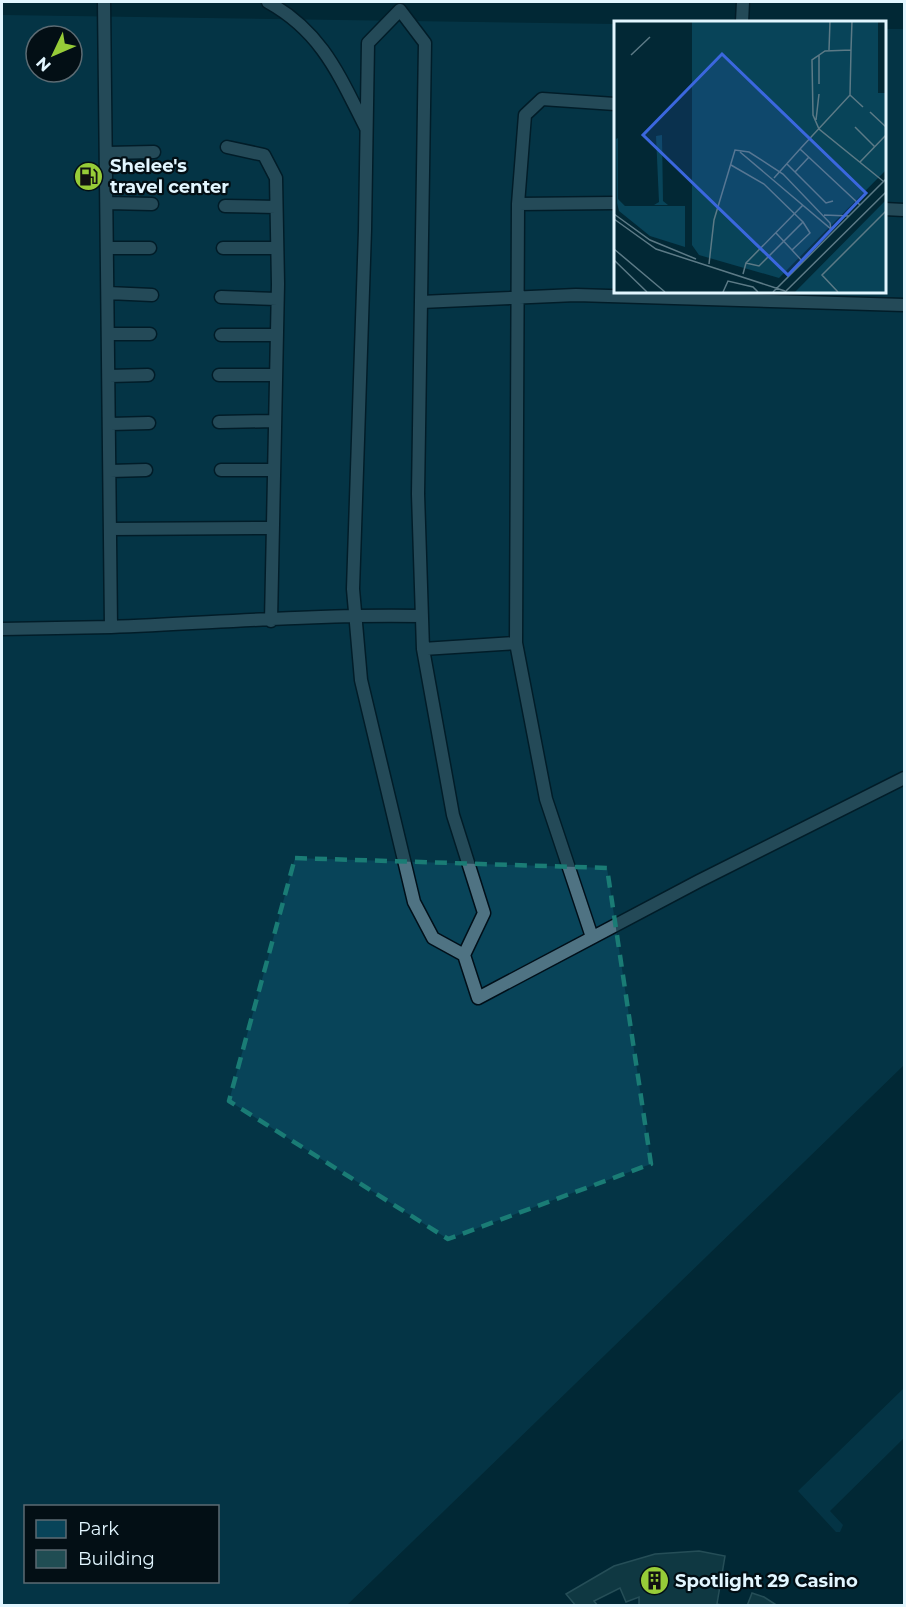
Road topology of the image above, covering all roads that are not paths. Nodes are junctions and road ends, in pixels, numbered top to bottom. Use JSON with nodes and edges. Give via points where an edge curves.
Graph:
{"nodes":[{"id":1,"x":104,"y":2,"type":"edge"},
{"id":2,"x":267,"y":2,"type":"edge"},
{"id":3,"x":743,"y":2,"type":"edge"},
{"id":4,"x":400,"y":6,"type":"edge"},
{"id":5,"x":742,"y":21,"type":"edge"},
{"id":6,"x":614,"y":104,"type":"edge"},
{"id":7,"x":366,"y":129,"type":"junction"},
{"id":8,"x":227,"y":147,"type":"dead end"},
{"id":9,"x":154,"y":152,"type":"dead end"},
{"id":10,"x":107,"y":153,"type":"junction"},
{"id":11,"x":614,"y":202,"type":"edge"},
{"id":12,"x":107,"y":203,"type":"junction"},
{"id":13,"x":152,"y":204,"type":"dead end"},
{"id":14,"x":518,"y":204,"type":"junction"},
{"id":15,"x":225,"y":206,"type":"dead end"},
{"id":16,"x":276,"y":207,"type":"junction"},
{"id":17,"x":885,"y":209,"type":"edge"},
{"id":18,"x":904,"y":210,"type":"edge"},
{"id":19,"x":108,"y":248,"type":"junction"},
{"id":20,"x":150,"y":248,"type":"dead end"},
{"id":21,"x":224,"y":248,"type":"dead end"},
{"id":22,"x":277,"y":248,"type":"junction"},
{"id":23,"x":108,"y":293,"type":"junction"},
{"id":24,"x":152,"y":295,"type":"dead end"},
{"id":25,"x":734,"y":296,"type":"edge"},
{"id":26,"x":221,"y":297,"type":"dead end"},
{"id":27,"x":516,"y":298,"type":"junction"},
{"id":28,"x":278,"y":299,"type":"junction"},
{"id":29,"x":421,"y":302,"type":"junction"},
{"id":30,"x":904,"y":305,"type":"edge"},
{"id":31,"x":109,"y":334,"type":"junction"},
{"id":32,"x":150,"y":334,"type":"dead end"},
{"id":33,"x":221,"y":335,"type":"dead end"},
{"id":34,"x":277,"y":335,"type":"junction"},
{"id":35,"x":148,"y":375,"type":"dead end"},
{"id":36,"x":219,"y":375,"type":"dead end"},
{"id":37,"x":276,"y":375,"type":"junction"},
{"id":38,"x":109,"y":376,"type":"junction"},
{"id":39,"x":219,"y":422,"type":"dead end"},
{"id":40,"x":275,"y":422,"type":"junction"},
{"id":41,"x":149,"y":423,"type":"dead end"},
{"id":42,"x":110,"y":424,"type":"junction"},
{"id":43,"x":146,"y":470,"type":"dead end"},
{"id":44,"x":220,"y":470,"type":"dead end"},
{"id":45,"x":274,"y":470,"type":"junction"},
{"id":46,"x":110,"y":471,"type":"junction"},
{"id":47,"x":272,"y":528,"type":"junction"},
{"id":48,"x":110,"y":529,"type":"junction"},
{"id":49,"x":355,"y":615,"type":"junction"},
{"id":50,"x":421,"y":616,"type":"junction"},
{"id":51,"x":271,"y":621,"type":"junction"},
{"id":52,"x":111,"y":627,"type":"junction"},
{"id":53,"x":2,"y":629,"type":"edge"},
{"id":54,"x":516,"y":643,"type":"junction"},
{"id":55,"x":423,"y":649,"type":"junction"},
{"id":56,"x":904,"y":778,"type":"edge"},
{"id":57,"x":592,"y":938,"type":"junction"},
{"id":58,"x":464,"y":955,"type":"junction"}],
"edges":[{"from":1,"to":10,"type":"lane"},
{"from":2,"to":7,"type":"lane","via":[[288,13],[329,56]]},
{"from":3,"to":5,"type":"lane"},
{"from":4,"to":7,"type":"lane","via":[[368,43]]},
{"from":4,"to":29,"type":"lane","via":[[425,43]]},
{"from":6,"to":14,"type":"lane","via":[[542,99],[525,115]]},
{"from":7,"to":49,"type":"lane"},
{"from":8,"to":16,"type":"lane","via":[[264,155],[276,178]]},
{"from":9,"to":10,"type":"lane"},
{"from":10,"to":12,"type":"lane"},
{"from":11,"to":14,"type":"lane"},
{"from":12,"to":13,"type":"lane"},
{"from":12,"to":19,"type":"lane"},
{"from":14,"to":27,"type":"lane"},
{"from":15,"to":16,"type":"lane"},
{"from":16,"to":22,"type":"lane"},
{"from":17,"to":18,"type":"lane"},
{"from":19,"to":20,"type":"lane"},
{"from":19,"to":23,"type":"lane"},
{"from":21,"to":22,"type":"lane"},
{"from":22,"to":28,"type":"lane"},
{"from":23,"to":24,"type":"lane"},
{"from":23,"to":31,"type":"lane"},
{"from":25,"to":27,"type":"lane"},
{"from":25,"to":30,"type":"lane"},
{"from":26,"to":28,"type":"lane"},
{"from":27,"to":29,"type":"lane"},
{"from":27,"to":54,"type":"lane"},
{"from":28,"to":34,"type":"lane"},
{"from":29,"to":50,"type":"lane"},
{"from":31,"to":32,"type":"lane"},
{"from":31,"to":38,"type":"lane"},
{"from":33,"to":34,"type":"lane"},
{"from":34,"to":37,"type":"lane"},
{"from":35,"to":38,"type":"lane"},
{"from":36,"to":37,"type":"lane"},
{"from":37,"to":40,"type":"lane"},
{"from":38,"to":42,"type":"lane"},
{"from":39,"to":40,"type":"lane"},
{"from":40,"to":45,"type":"lane"},
{"from":41,"to":42,"type":"lane"},
{"from":42,"to":46,"type":"lane"},
{"from":43,"to":46,"type":"lane"},
{"from":44,"to":45,"type":"lane"},
{"from":45,"to":47,"type":"lane"},
{"from":46,"to":48,"type":"lane"},
{"from":47,"to":48,"type":"lane"},
{"from":47,"to":51,"type":"lane"},
{"from":48,"to":52,"type":"lane"},
{"from":49,"to":50,"type":"lane"},
{"from":49,"to":51,"type":"lane"},
{"from":49,"to":58,"type":"lane","via":[[362,680],[414,902],[433,938]]},
{"from":50,"to":55,"type":"lane"},
{"from":51,"to":52,"type":"lane"},
{"from":52,"to":53,"type":"lane"},
{"from":54,"to":55,"type":"lane"},
{"from":54,"to":57,"type":"lane","via":[[546,799]]},
{"from":55,"to":58,"type":"lane","via":[[453,815],[484,913]]},
{"from":56,"to":57,"type":"lane"},
{"from":57,"to":58,"type":"lane","via":[[478,998]]}]}
